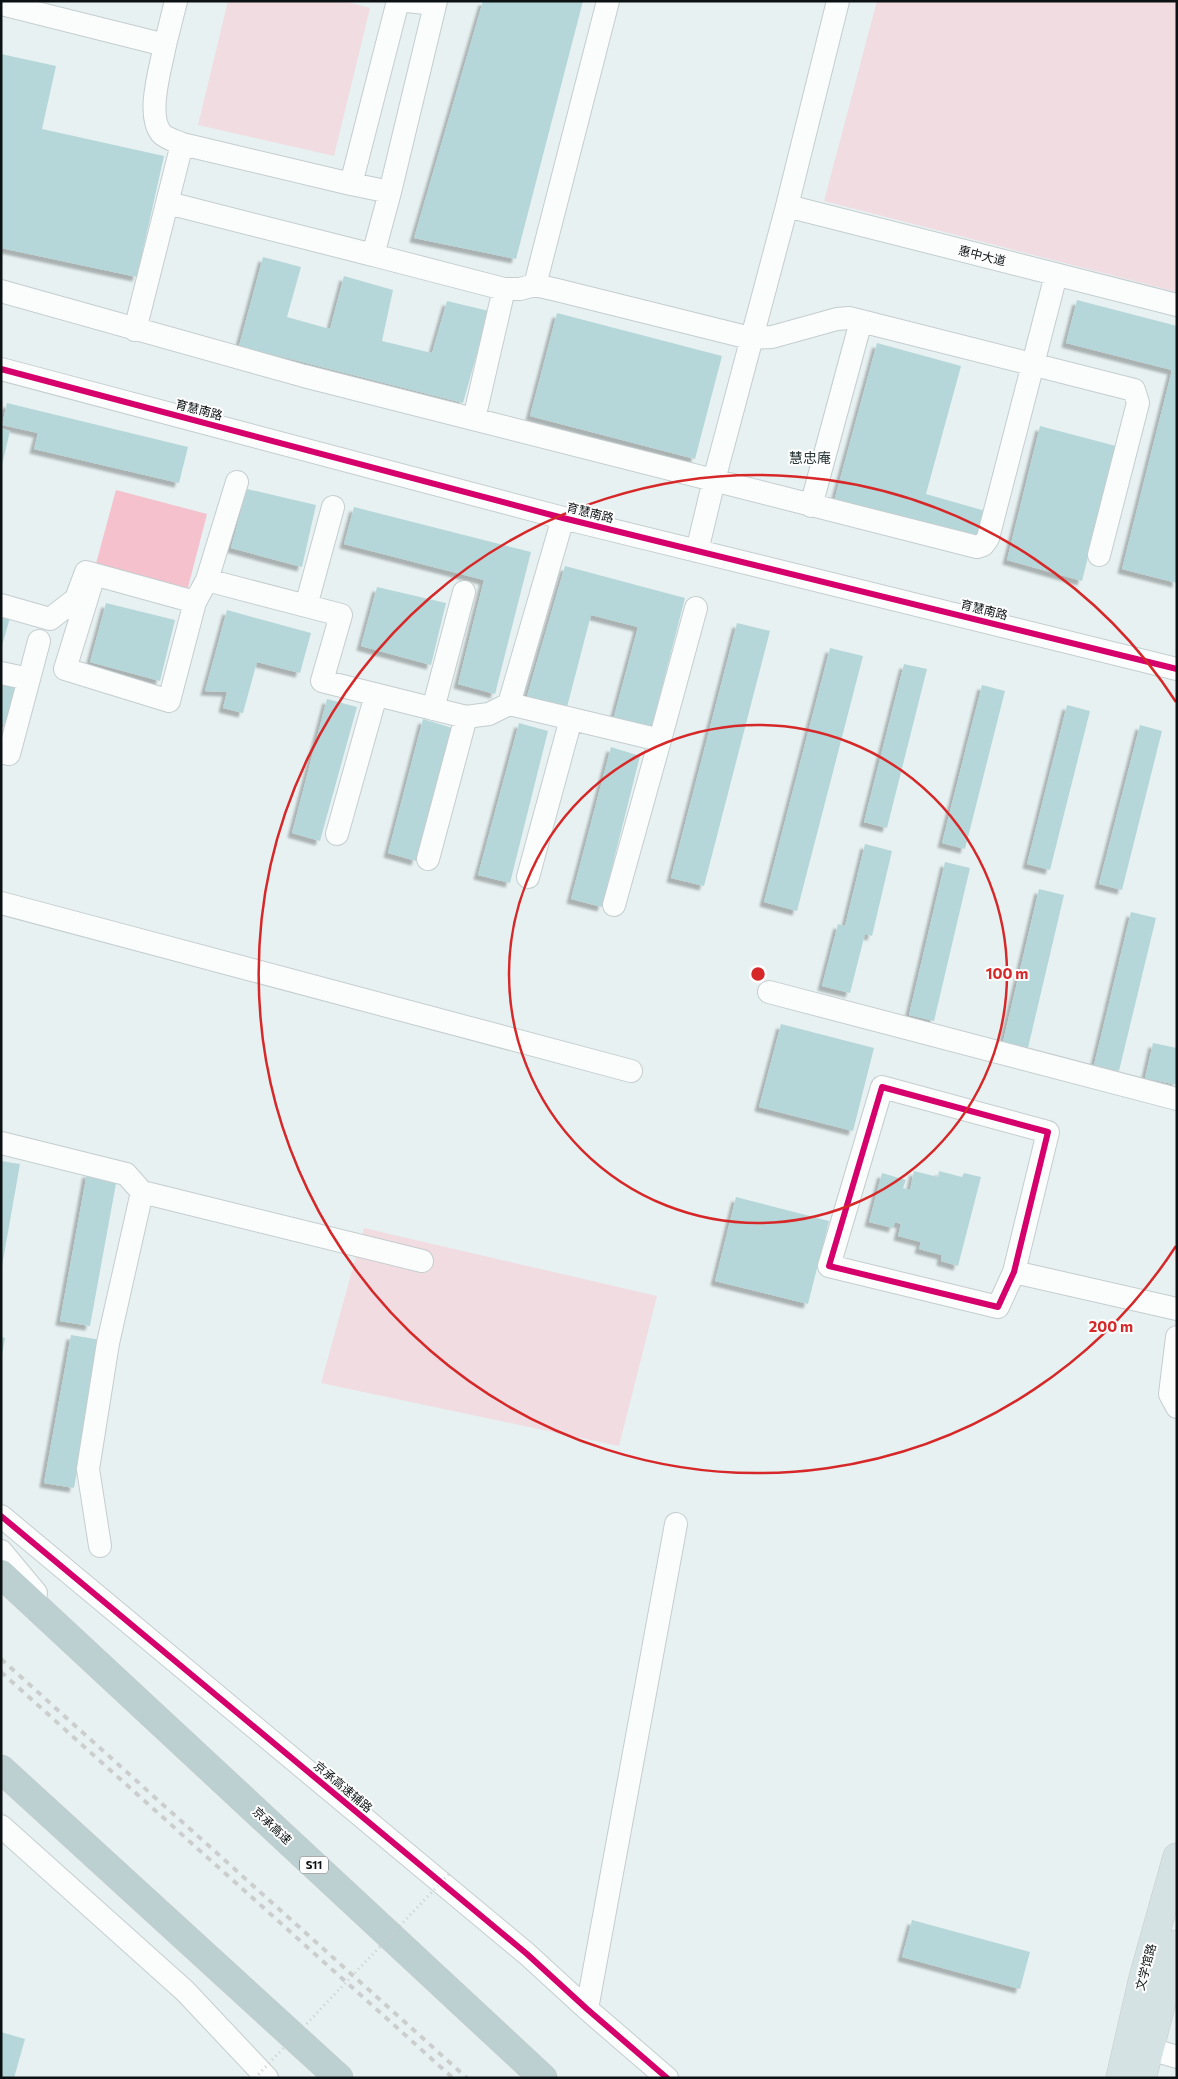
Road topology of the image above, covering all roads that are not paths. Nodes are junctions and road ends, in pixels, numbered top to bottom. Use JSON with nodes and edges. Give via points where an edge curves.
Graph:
{"nodes":[{"id":1,"x":176,"y":1,"type":"edge"},
{"id":2,"x":398,"y":1,"type":"edge"},
{"id":3,"x":407,"y":1,"type":"edge"},
{"id":4,"x":429,"y":1,"type":"edge"},
{"id":5,"x":436,"y":1,"type":"edge"},
{"id":6,"x":608,"y":1,"type":"edge"},
{"id":7,"x":838,"y":1,"type":"edge"},
{"id":8,"x":1,"y":4,"type":"edge"},
{"id":9,"x":165,"y":45,"type":"junction"},
{"id":10,"x":182,"y":144,"type":"junction"},
{"id":11,"x":351,"y":184,"type":"junction"},
{"id":12,"x":390,"y":192,"type":"junction"},
{"id":13,"x":168,"y":203,"type":"junction"},
{"id":14,"x":787,"y":206,"type":"junction"},
{"id":15,"x":373,"y":255,"type":"junction"},
{"id":16,"x":1056,"y":275,"type":"junction"},
{"id":17,"x":535,"y":286,"type":"junction"},
{"id":18,"x":504,"y":289,"type":"junction"},
{"id":19,"x":1,"y":291,"type":"edge"},
{"id":20,"x":1177,"y":305,"type":"edge"},
{"id":21,"x":861,"y":321,"type":"junction"},
{"id":22,"x":135,"y":330,"type":"junction"},
{"id":23,"x":750,"y":338,"type":"junction"},
{"id":24,"x":1034,"y":364,"type":"junction"},
{"id":25,"x":1,"y":369,"type":"edge"},
{"id":26,"x":474,"y":420,"type":"junction"},
{"id":27,"x":714,"y":480,"type":"junction"},
{"id":28,"x":237,"y":482,"type":"dead end"},
{"id":29,"x":811,"y":506,"type":"junction"},
{"id":30,"x":333,"y":507,"type":"dead end"},
{"id":31,"x":563,"y":518,"type":"junction"},
{"id":32,"x":697,"y":551,"type":"junction"},
{"id":33,"x":1099,"y":555,"type":"dead end"},
{"id":34,"x":94,"y":574,"type":"junction"},
{"id":35,"x":207,"y":580,"type":"junction"},
{"id":36,"x":464,"y":592,"type":"dead end"},
{"id":37,"x":195,"y":602,"type":"junction"},
{"id":38,"x":1,"y":605,"type":"edge"},
{"id":39,"x":306,"y":606,"type":"junction"},
{"id":40,"x":696,"y":608,"type":"dead end"},
{"id":41,"x":39,"y":641,"type":"dead end"},
{"id":42,"x":1177,"y":669,"type":"edge"},
{"id":43,"x":1,"y":673,"type":"edge"},
{"id":44,"x":29,"y":679,"type":"junction"},
{"id":45,"x":376,"y":695,"type":"junction"},
{"id":46,"x":509,"y":704,"type":"junction"},
{"id":47,"x":433,"y":709,"type":"junction"},
{"id":48,"x":466,"y":717,"type":"junction"},
{"id":49,"x":571,"y":719,"type":"junction"},
{"id":50,"x":660,"y":740,"type":"junction"},
{"id":51,"x":1,"y":752,"type":"edge"},
{"id":52,"x":337,"y":834,"type":"dead end"},
{"id":53,"x":428,"y":859,"type":"dead end"},
{"id":54,"x":528,"y":877,"type":"dead end"},
{"id":55,"x":1,"y":903,"type":"edge"},
{"id":56,"x":614,"y":905,"type":"dead end"},
{"id":57,"x":769,"y":992,"type":"dead end"},
{"id":58,"x":631,"y":1072,"type":"dead end"},
{"id":59,"x":1177,"y":1098,"type":"edge"},
{"id":60,"x":1,"y":1143,"type":"edge"},
{"id":61,"x":142,"y":1192,"type":"junction"},
{"id":62,"x":422,"y":1261,"type":"dead end"},
{"id":63,"x":1014,"y":1272,"type":"junction"},
{"id":64,"x":1177,"y":1309,"type":"edge"},
{"id":65,"x":1177,"y":1337,"type":"edge"},
{"id":66,"x":1177,"y":1407,"type":"edge"},
{"id":67,"x":1,"y":1516,"type":"edge"},
{"id":68,"x":676,"y":1524,"type":"dead end"},
{"id":69,"x":100,"y":1546,"type":"dead end"},
{"id":70,"x":1,"y":1551,"type":"edge"},
{"id":71,"x":1,"y":1574,"type":"edge"},
{"id":72,"x":85,"y":1651,"type":"junction"},
{"id":73,"x":1,"y":1770,"type":"edge"},
{"id":74,"x":1,"y":1826,"type":"edge"},
{"id":75,"x":1177,"y":1856,"type":"edge"},
{"id":76,"x":1177,"y":1944,"type":"edge"},
{"id":77,"x":587,"y":2009,"type":"junction"},
{"id":78,"x":1150,"y":2049,"type":"junction"},
{"id":79,"x":1177,"y":2057,"type":"edge"},
{"id":80,"x":267,"y":2078,"type":"edge"},
{"id":81,"x":339,"y":2078,"type":"edge"},
{"id":82,"x":543,"y":2078,"type":"edge"},
{"id":83,"x":667,"y":2078,"type":"edge"},
{"id":84,"x":1120,"y":2078,"type":"edge"},
{"id":85,"x":1142,"y":2078,"type":"edge"}],
"edges":[{"from":1,"to":9,"type":"street"},
{"from":2,"to":11,"type":"street"},
{"from":3,"to":4,"type":"street"},
{"from":5,"to":12,"type":"street"},
{"from":6,"to":17,"type":"street"},
{"from":7,"to":14,"type":"street"},
{"from":8,"to":9,"type":"street"},
{"from":9,"to":10,"type":"street","via":[[155,99],[156,117],[162,133]]},
{"from":10,"to":11,"type":"street"},
{"from":10,"to":13,"type":"street"},
{"from":11,"to":12,"type":"street"},
{"from":12,"to":15,"type":"street"},
{"from":13,"to":15,"type":"street"},
{"from":13,"to":22,"type":"street"},
{"from":14,"to":16,"type":"street","name":"惠中大道"},
{"from":14,"to":23,"type":"street"},
{"from":15,"to":18,"type":"street"},
{"from":16,"to":20,"type":"street","name":"惠中大道"},
{"from":16,"to":24,"type":"street"},
{"from":17,"to":18,"type":"street"},
{"from":17,"to":23,"type":"street"},
{"from":18,"to":26,"type":"street"},
{"from":19,"to":22,"type":"street"},
{"from":21,"to":23,"type":"street","via":[[837,319],[772,336]]},
{"from":21,"to":24,"type":"street"},
{"from":21,"to":29,"type":"street"},
{"from":22,"to":26,"type":"street"},
{"from":23,"to":27,"type":"street"},
{"from":24,"to":29,"type":"street","via":[[988,538],[983,545],[977,547]]},
{"from":24,"to":33,"type":"street","via":[[1134,390],[1138,403]]},
{"from":25,"to":31,"type":"street","name":"育慧南路"},
{"from":26,"to":27,"type":"street"},
{"from":27,"to":29,"type":"street"},
{"from":27,"to":32,"type":"street"},
{"from":28,"to":35,"type":"street"},
{"from":30,"to":39,"type":"street"},
{"from":31,"to":32,"type":"street","name":"育慧南路"},
{"from":31,"to":46,"type":"street"},
{"from":32,"to":42,"type":"street","name":"育慧南路"},
{"from":34,"to":37,"type":"street"},
{"from":34,"to":37,"type":"street","via":[[65,669],[169,701]]},
{"from":34,"to":38,"type":"street","via":[[86,572],[76,598],[50,618]]},
{"from":35,"to":37,"type":"street"},
{"from":35,"to":39,"type":"street"},
{"from":36,"to":47,"type":"street"},
{"from":39,"to":45,"type":"street","via":[[341,615],[322,681]]},
{"from":40,"to":50,"type":"street"},
{"from":41,"to":44,"type":"street"},
{"from":43,"to":44,"type":"street"},
{"from":44,"to":51,"type":"street","via":[[9,754]]},
{"from":45,"to":47,"type":"street"},
{"from":45,"to":52,"type":"street"},
{"from":46,"to":48,"type":"street","via":[[489,714]]},
{"from":46,"to":49,"type":"street"},
{"from":47,"to":48,"type":"street"},
{"from":48,"to":53,"type":"street"},
{"from":49,"to":50,"type":"street"},
{"from":49,"to":54,"type":"street"},
{"from":50,"to":56,"type":"street"},
{"from":55,"to":58,"type":"street"},
{"from":57,"to":59,"type":"street"},
{"from":60,"to":61,"type":"street","via":[[126,1174]]},
{"from":61,"to":62,"type":"street"},
{"from":61,"to":69,"type":"street","via":[[108,1344],[88,1469]]},
{"from":63,"to":63,"type":"street","via":[[1048,1132],[882,1087],[829,1266],[998,1307]]},
{"from":63,"to":64,"type":"street"},
{"from":65,"to":66,"type":"street","via":[[1170,1394]]},
{"from":67,"to":77,"type":"street","name":"京承高速辅路","via":[[527,1954]]},
{"from":68,"to":77,"type":"street"},
{"from":70,"to":72,"type":"street"},
{"from":71,"to":72,"type":"highway","name":"京承高速","number":"S11"},
{"from":72,"to":82,"type":"highway","name":"京承高速","number":"S11"},
{"from":73,"to":81,"type":"highway"},
{"from":74,"to":80,"type":"street","via":[[185,1991]]},
{"from":75,"to":84,"type":"main road","name":"文学馆路","via":[[1143,1978]]},
{"from":76,"to":78,"type":"main road","name":"文学馆路"},
{"from":77,"to":83,"type":"street","name":"京承高速辅路"},
{"from":78,"to":79,"type":"street"},
{"from":78,"to":85,"type":"main road","name":"文学馆路"}]}
